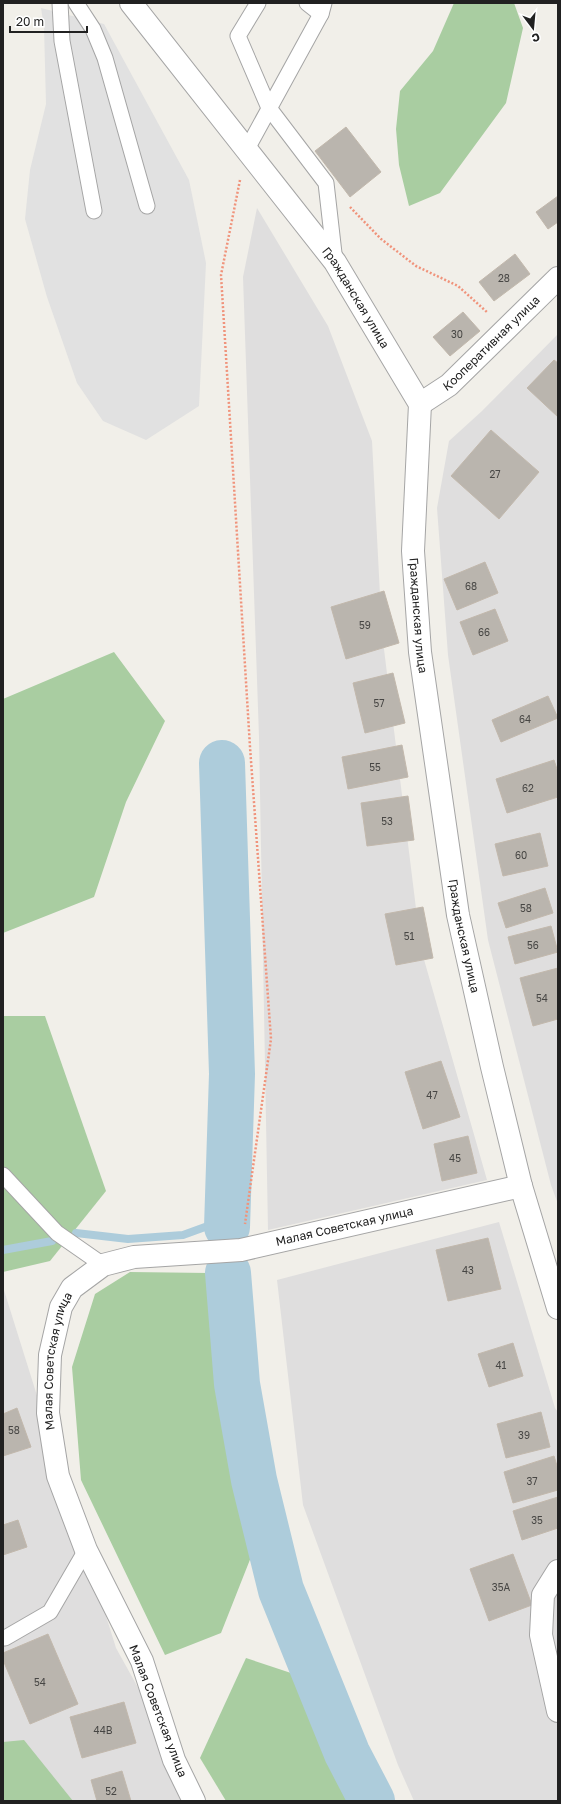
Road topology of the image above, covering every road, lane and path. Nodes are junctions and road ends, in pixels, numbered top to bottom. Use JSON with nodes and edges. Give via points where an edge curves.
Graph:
{"nodes":[{"id":1,"x":60,"y":3,"type":"edge"},
{"id":2,"x":76,"y":3,"type":"edge"},
{"id":3,"x":131,"y":3,"type":"edge"},
{"id":4,"x":258,"y":3,"type":"edge"},
{"id":5,"x":307,"y":3,"type":"edge"},
{"id":6,"x":323,"y":8,"type":"edge"},
{"id":7,"x":269,"y":108,"type":"junction"},
{"id":8,"x":247,"y":149,"type":"junction"},
{"id":9,"x":326,"y":182,"type":"junction"},
{"id":10,"x":146,"y":206,"type":"dead end"},
{"id":11,"x":94,"y":212,"type":"dead end"},
{"id":12,"x":335,"y":262,"type":"junction"},
{"id":13,"x":558,"y":278,"type":"edge"},
{"id":14,"x":506,"y":329,"type":"junction"},
{"id":15,"x":420,"y":404,"type":"junction"},
{"id":16,"x":3,"y":1175,"type":"edge"},
{"id":17,"x":521,"y":1186,"type":"junction"},
{"id":18,"x":241,"y":1250,"type":"junction"},
{"id":19,"x":551,"y":1263,"type":"edge"},
{"id":20,"x":103,"y":1265,"type":"junction"},
{"id":21,"x":558,"y":1308,"type":"edge"},
{"id":22,"x":86,"y":1550,"type":"junction"},
{"id":23,"x":558,"y":1571,"type":"edge"},
{"id":24,"x":5,"y":1638,"type":"dead end"},
{"id":25,"x":558,"y":1711,"type":"edge"},
{"id":26,"x":194,"y":1801,"type":"edge"}],
"edges":[{"from":1,"to":11,"type":"lane","via":[[62,41]]},
{"from":2,"to":10,"type":"lane","via":[[92,29],[105,58]]},
{"from":3,"to":8,"type":"street","name":"Гражданская улица"},
{"from":4,"to":7,"type":"lane","via":[[238,36]]},
{"from":5,"to":6,"type":"lane"},
{"from":6,"to":7,"type":"lane"},
{"from":7,"to":8,"type":"lane"},
{"from":7,"to":9,"type":"lane"},
{"from":8,"to":12,"type":"street","name":"Гражданская улица"},
{"from":8,"to":18,"type":"path","via":[[221,275],[270,1039]]},
{"from":9,"to":12,"type":"lane"},
{"from":9,"to":14,"type":"path","via":[[381,239],[416,266],[458,286]]},
{"from":12,"to":15,"type":"street","name":"Гражданская улица"},
{"from":13,"to":14,"type":"street","name":"Кооперативная улица"},
{"from":14,"to":15,"type":"street","name":"Кооперативная улица","via":[[449,385]]},
{"from":15,"to":17,"type":"street","name":"Гражданская улица","via":[[413,551],[420,652],[458,915]]},
{"from":16,"to":20,"type":"lane","via":[[57,1233]]},
{"from":17,"to":18,"type":"street","name":"Малая Советская улица"},
{"from":17,"to":19,"type":"street","name":"Гражданская улица"},
{"from":18,"to":20,"type":"street","name":"Малая Советская улица","via":[[134,1257]]},
{"from":19,"to":21,"type":"street","name":"Гражданская улица"},
{"from":20,"to":22,"type":"street","name":"Малая Советская улица","via":[[72,1288],[61,1308],[50,1355],[48,1413],[58,1476]]},
{"from":22,"to":24,"type":"lane","via":[[50,1612]]},
{"from":22,"to":26,"type":"street","name":"Малая Советская улица","via":[[142,1661],[174,1760]]},
{"from":23,"to":25,"type":"street","via":[[543,1595],[541,1635]]}]}
